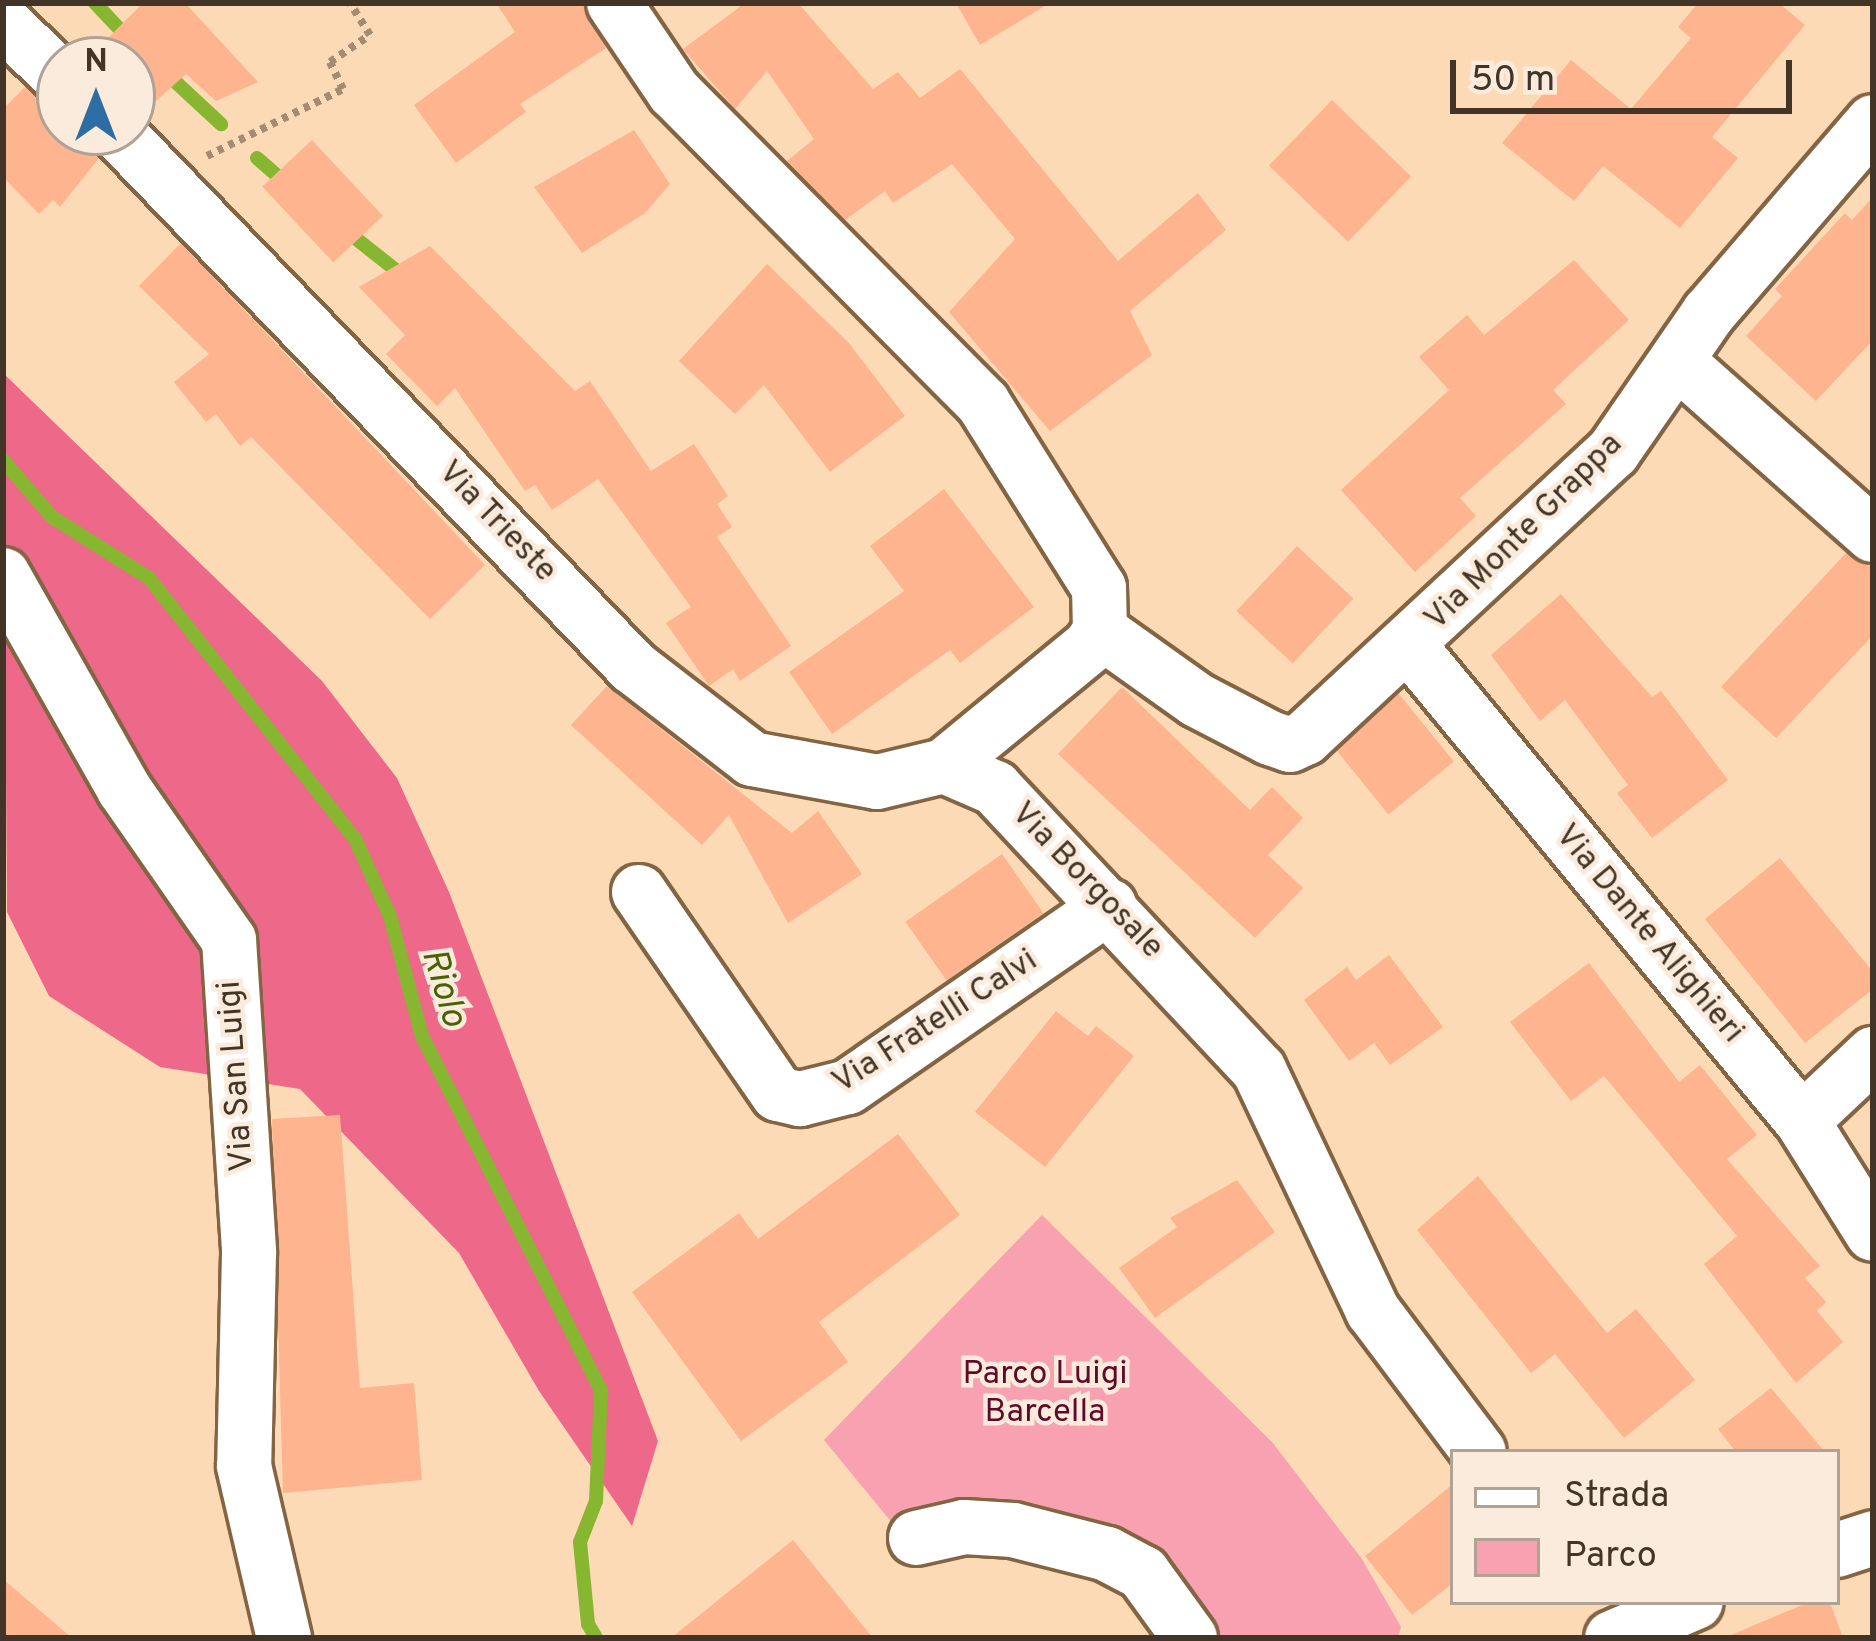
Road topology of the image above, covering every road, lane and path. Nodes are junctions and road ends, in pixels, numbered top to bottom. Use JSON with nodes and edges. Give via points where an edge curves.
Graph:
{"nodes":[{"id":1,"x":350,"y":3,"type":"edge"},
{"id":2,"x":614,"y":3,"type":"edge"},
{"id":3,"x":3,"y":22,"type":"edge"},
{"id":4,"x":36,"y":53,"type":"edge"},
{"id":5,"x":1873,"y":122,"type":"edge"},
{"id":6,"x":140,"y":156,"type":"edge"},
{"id":7,"x":162,"y":178,"type":"junction"},
{"id":8,"x":1677,"y":361,"type":"junction"},
{"id":9,"x":1873,"y":536,"type":"edge"},
{"id":10,"x":3,"y":575,"type":"edge"},
{"id":11,"x":1100,"y":631,"type":"junction"},
{"id":12,"x":1410,"y":647,"type":"junction"},
{"id":13,"x":944,"y":766,"type":"junction"},
{"id":14,"x":639,"y":892,"type":"dead end"},
{"id":15,"x":1109,"y":906,"type":"junction"},
{"id":16,"x":1873,"y":1054,"type":"edge"},
{"id":17,"x":1802,"y":1121,"type":"junction"},
{"id":18,"x":1873,"y":1234,"type":"edge"},
{"id":19,"x":1477,"y":1449,"type":"edge"},
{"id":20,"x":916,"y":1538,"type":"dead end"},
{"id":21,"x":1873,"y":1538,"type":"edge"},
{"id":22,"x":1840,"y":1549,"type":"edge"},
{"id":23,"x":1684,"y":1605,"type":"edge"},
{"id":24,"x":1605,"y":1625,"type":"edge"},
{"id":25,"x":284,"y":1638,"type":"edge"},
{"id":26,"x":1190,"y":1638,"type":"edge"}],
"edges":[{"from":1,"to":7,"type":"path","via":[[370,35],[330,62],[343,89]]},
{"from":2,"to":11,"type":"street","via":[[674,92],[982,403],[1083,554],[1099,587]]},
{"from":3,"to":4,"type":"street"},
{"from":5,"to":8,"type":"street","name":"Via Monte Grappa"},
{"from":6,"to":7,"type":"street","name":"Via Trieste"},
{"from":7,"to":13,"type":"street","name":"Via Trieste","via":[[633,667],[752,759],[877,782]]},
{"from":8,"to":9,"type":"street"},
{"from":8,"to":12,"type":"street","name":"Via Monte Grappa","via":[[1613,452]]},
{"from":10,"to":25,"type":"street","name":"Via San Luigi","via":[[124,789],[229,940],[249,1253],[244,1466]]},
{"from":11,"to":12,"type":"street","name":"Via Monte Grappa","via":[[1197,700],[1290,746]]},
{"from":11,"to":13,"type":"street"},
{"from":12,"to":17,"type":"street","name":"Via Dante Alighieri"},
{"from":13,"to":15,"type":"street","name":"Via Borgosale","via":[[995,788]]},
{"from":14,"to":15,"type":"street","name":"Via Fratelli Calvi","via":[[778,1094],[800,1100],[848,1087]]},
{"from":15,"to":19,"type":"street","name":"Via Borgosale","via":[[1259,1070],[1373,1311]]},
{"from":16,"to":17,"type":"street"},
{"from":17,"to":18,"type":"street","name":"Via Dante Alighieri"},
{"from":20,"to":26,"type":"street","via":[[964,1528],[1013,1530],[1107,1554],[1143,1573]]},
{"from":21,"to":22,"type":"street"},
{"from":23,"to":24,"type":"street"}]}
